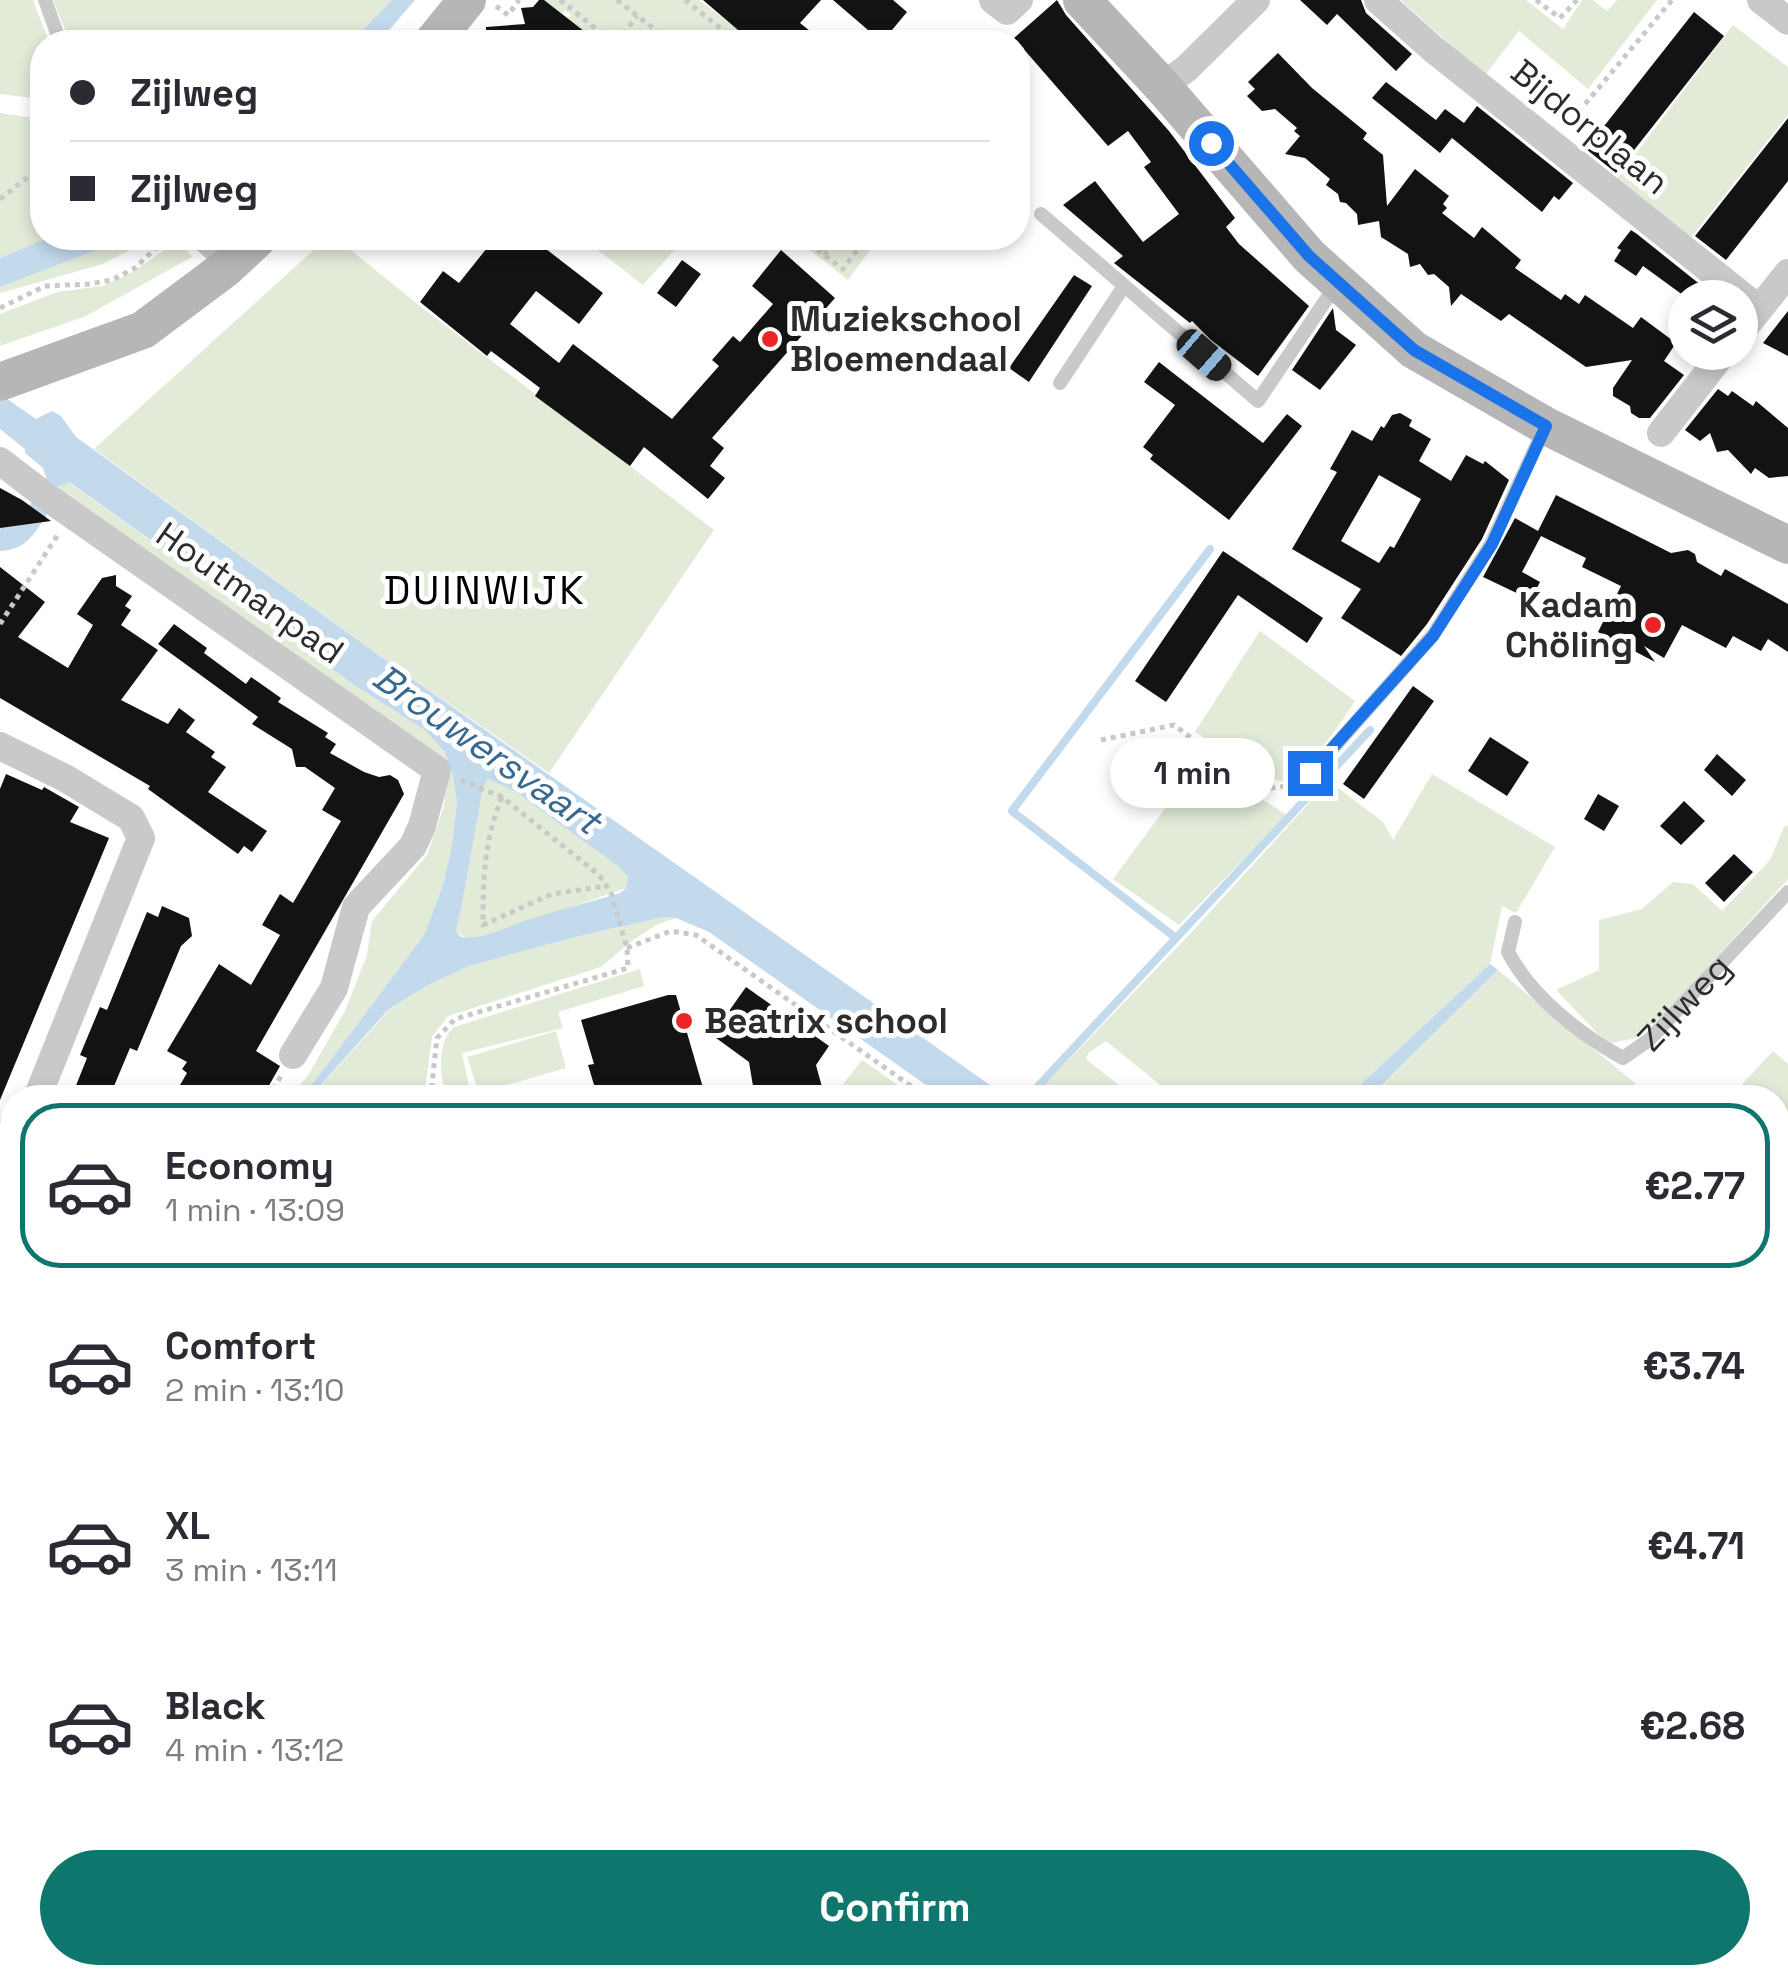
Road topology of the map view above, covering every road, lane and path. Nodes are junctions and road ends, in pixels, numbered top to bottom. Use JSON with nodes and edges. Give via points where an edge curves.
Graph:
{"nodes":[{"id":1,"x":44,"y":0,"type":"edge"},
{"id":2,"x":519,"y":0,"type":"edge"},
{"id":3,"x":560,"y":0,"type":"edge"},
{"id":4,"x":617,"y":0,"type":"edge"},
{"id":5,"x":685,"y":0,"type":"edge"},
{"id":6,"x":993,"y":0,"type":"edge"},
{"id":7,"x":1019,"y":0,"type":"edge"},
{"id":8,"x":1082,"y":0,"type":"edge"},
{"id":9,"x":1256,"y":0,"type":"edge"},
{"id":10,"x":1378,"y":0,"type":"edge"},
{"id":11,"x":1536,"y":0,"type":"edge"},
{"id":12,"x":1578,"y":0,"type":"edge"},
{"id":13,"x":1672,"y":0,"type":"edge"},
{"id":14,"x":1761,"y":0,"type":"edge"},
{"id":15,"x":478,"y":1,"type":"edge"},
{"id":16,"x":637,"y":16,"type":"junction"},
{"id":17,"x":1788,"y":21,"type":"edge"},
{"id":18,"x":55,"y":30,"type":"edge"},
{"id":19,"x":447,"y":30,"type":"edge"},
{"id":20,"x":599,"y":30,"type":"edge"},
{"id":21,"x":625,"y":30,"type":"edge"},
{"id":22,"x":655,"y":30,"type":"edge"},
{"id":23,"x":723,"y":30,"type":"edge"},
{"id":24,"x":1162,"y":86,"type":"junction"},
{"id":25,"x":1551,"y":145,"type":"junction"},
{"id":26,"x":30,"y":175,"type":"edge"},
{"id":27,"x":0,"y":199,"type":"edge"},
{"id":28,"x":1041,"y":214,"type":"dead end"},
{"id":29,"x":154,"y":250,"type":"edge"},
{"id":30,"x":207,"y":250,"type":"edge"},
{"id":31,"x":245,"y":250,"type":"edge"},
{"id":32,"x":818,"y":250,"type":"edge"},
{"id":33,"x":828,"y":250,"type":"edge"},
{"id":34,"x":858,"y":250,"type":"edge"},
{"id":35,"x":824,"y":255,"type":"junction"},
{"id":36,"x":226,"y":268,"type":"junction"},
{"id":37,"x":1788,"y":273,"type":"edge"},
{"id":38,"x":1338,"y":282,"type":"junction"},
{"id":39,"x":1124,"y":286,"type":"junction"},
{"id":40,"x":0,"y":308,"type":"edge"},
{"id":41,"x":1759,"y":309,"type":"joint"},
{"id":42,"x":1710,"y":370,"type":"edge"},
{"id":43,"x":0,"y":382,"type":"edge"},
{"id":44,"x":1060,"y":383,"type":"dead end"},
{"id":45,"x":1546,"y":426,"type":"junction"},
{"id":46,"x":1660,"y":433,"type":"dead end"},
{"id":47,"x":0,"y":461,"type":"edge"},
{"id":48,"x":53,"y":501,"type":"junction"},
{"id":49,"x":1788,"y":544,"type":"edge"},
{"id":50,"x":0,"y":624,"type":"edge"},
{"id":51,"x":1101,"y":740,"type":"dead end"},
{"id":52,"x":0,"y":746,"type":"edge"},
{"id":53,"x":1310,"y":773,"type":"joint"},
{"id":54,"x":460,"y":780,"type":"dead end"},
{"id":55,"x":502,"y":797,"type":"junction"},
{"id":56,"x":606,"y":886,"type":"junction"},
{"id":57,"x":1788,"y":892,"type":"edge"},
{"id":58,"x":1515,"y":922,"type":"dead end"},
{"id":59,"x":627,"y":948,"type":"junction"},
{"id":60,"x":293,"y":1055,"type":"dead end"},
{"id":61,"x":42,"y":1085,"type":"edge"},
{"id":62,"x":432,"y":1085,"type":"edge"},
{"id":63,"x":909,"y":1085,"type":"edge"}],
"edges":[{"from":1,"to":18,"type":"lane"},
{"from":2,"to":15,"type":"path","via":[[508,15]]},
{"from":3,"to":20,"type":"path"},
{"from":4,"to":16,"type":"path"},
{"from":5,"to":23,"type":"path"},
{"from":6,"to":7,"type":"street","via":[[1007,11]]},
{"from":8,"to":24,"type":"main road"},
{"from":9,"to":24,"type":"street"},
{"from":10,"to":25,"type":"street","name":"Bijdorplaan"},
{"from":11,"to":12,"type":"path","via":[[1560,18]]},
{"from":13,"to":25,"type":"path"},
{"from":14,"to":17,"type":"street"},
{"from":15,"to":19,"type":"main road"},
{"from":16,"to":21,"type":"path"},
{"from":16,"to":22,"type":"path"},
{"from":24,"to":38,"type":"main road"},
{"from":25,"to":41,"type":"street","name":"Bijdorplaan"},
{"from":26,"to":27,"type":"path"},
{"from":28,"to":39,"type":"lane"},
{"from":29,"to":40,"type":"path","via":[[112,280],[45,286]]},
{"from":30,"to":36,"type":"lane"},
{"from":31,"to":36,"type":"main road"},
{"from":32,"to":35,"type":"path"},
{"from":33,"to":35,"type":"path"},
{"from":34,"to":35,"type":"path","via":[[843,269]]},
{"from":36,"to":43,"type":"main road","via":[[143,330]]},
{"from":37,"to":41,"type":"street"},
{"from":38,"to":39,"type":"lane","via":[[1258,401]]},
{"from":38,"to":45,"type":"main road","via":[[1414,350]]},
{"from":39,"to":44,"type":"lane"},
{"from":42,"to":46,"type":"street"},
{"from":45,"to":49,"type":"main road"},
{"from":45,"to":53,"type":"lane","via":[[1492,544],[1433,636]]},
{"from":47,"to":48,"type":"street","name":"Houtmanpad"},
{"from":48,"to":50,"type":"path"},
{"from":48,"to":60,"type":"street","name":"Houtmanpad","via":[[437,770],[418,836],[356,907],[334,988]]},
{"from":51,"to":53,"type":"path","via":[[1174,725],[1270,788],[1296,785]]},
{"from":52,"to":61,"type":"street","via":[[131,818],[142,838]]},
{"from":54,"to":55,"type":"path"},
{"from":55,"to":56,"type":"path"},
{"from":55,"to":56,"type":"path","via":[[482,866],[484,925],[552,894]]},
{"from":56,"to":59,"type":"path"},
{"from":57,"to":58,"type":"lane","name":"Zijlweg","via":[[1650,1039],[1623,1058],[1594,1042],[1520,976],[1508,952]]},
{"from":59,"to":62,"type":"path","via":[[628,968],[456,1019],[437,1038]]},
{"from":59,"to":63,"type":"path","via":[[672,932],[696,935]]}]}
